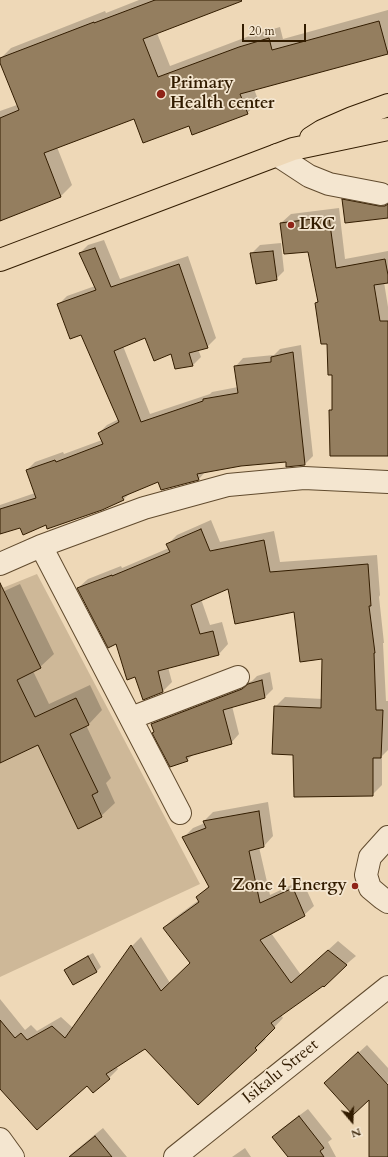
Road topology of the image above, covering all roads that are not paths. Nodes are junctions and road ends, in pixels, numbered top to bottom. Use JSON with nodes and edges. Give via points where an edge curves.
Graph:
{"nodes":[{"id":1,"x":388,"y":105,"type":"edge"},
{"id":2,"x":388,"y":129,"type":"edge"},
{"id":3,"x":285,"y":152,"type":"junction"},
{"id":4,"x":381,"y":194,"type":"dead end"},
{"id":5,"x":0,"y":260,"type":"edge"},
{"id":6,"x":388,"y":482,"type":"edge"},
{"id":7,"x":41,"y":546,"type":"junction"},
{"id":8,"x":0,"y":564,"type":"edge"},
{"id":9,"x":238,"y":677,"type":"dead end"},
{"id":10,"x":131,"y":718,"type":"junction"},
{"id":11,"x":180,"y":813,"type":"dead end"},
{"id":12,"x":388,"y":837,"type":"edge"},
{"id":13,"x":388,"y":902,"type":"edge"},
{"id":14,"x":388,"y":987,"type":"edge"},
{"id":15,"x":0,"y":1139,"type":"edge"},
{"id":16,"x":13,"y":1157,"type":"edge"},
{"id":17,"x":175,"y":1157,"type":"edge"}],
"edges":[{"from":1,"to":3,"type":"main road","via":[[322,131]]},
{"from":2,"to":3,"type":"main road"},
{"from":3,"to":4,"type":"street","via":[[309,176],[329,184]]},
{"from":3,"to":5,"type":"main road"},
{"from":6,"to":7,"type":"street","via":[[304,478],[228,485],[144,508]]},
{"from":7,"to":8,"type":"street"},
{"from":7,"to":10,"type":"street"},
{"from":9,"to":10,"type":"street"},
{"from":10,"to":11,"type":"street"},
{"from":12,"to":13,"type":"street","via":[[370,857],[366,875],[370,888]]},
{"from":14,"to":17,"type":"street","name":"Isikalu Street"},
{"from":15,"to":16,"type":"street"}]}
